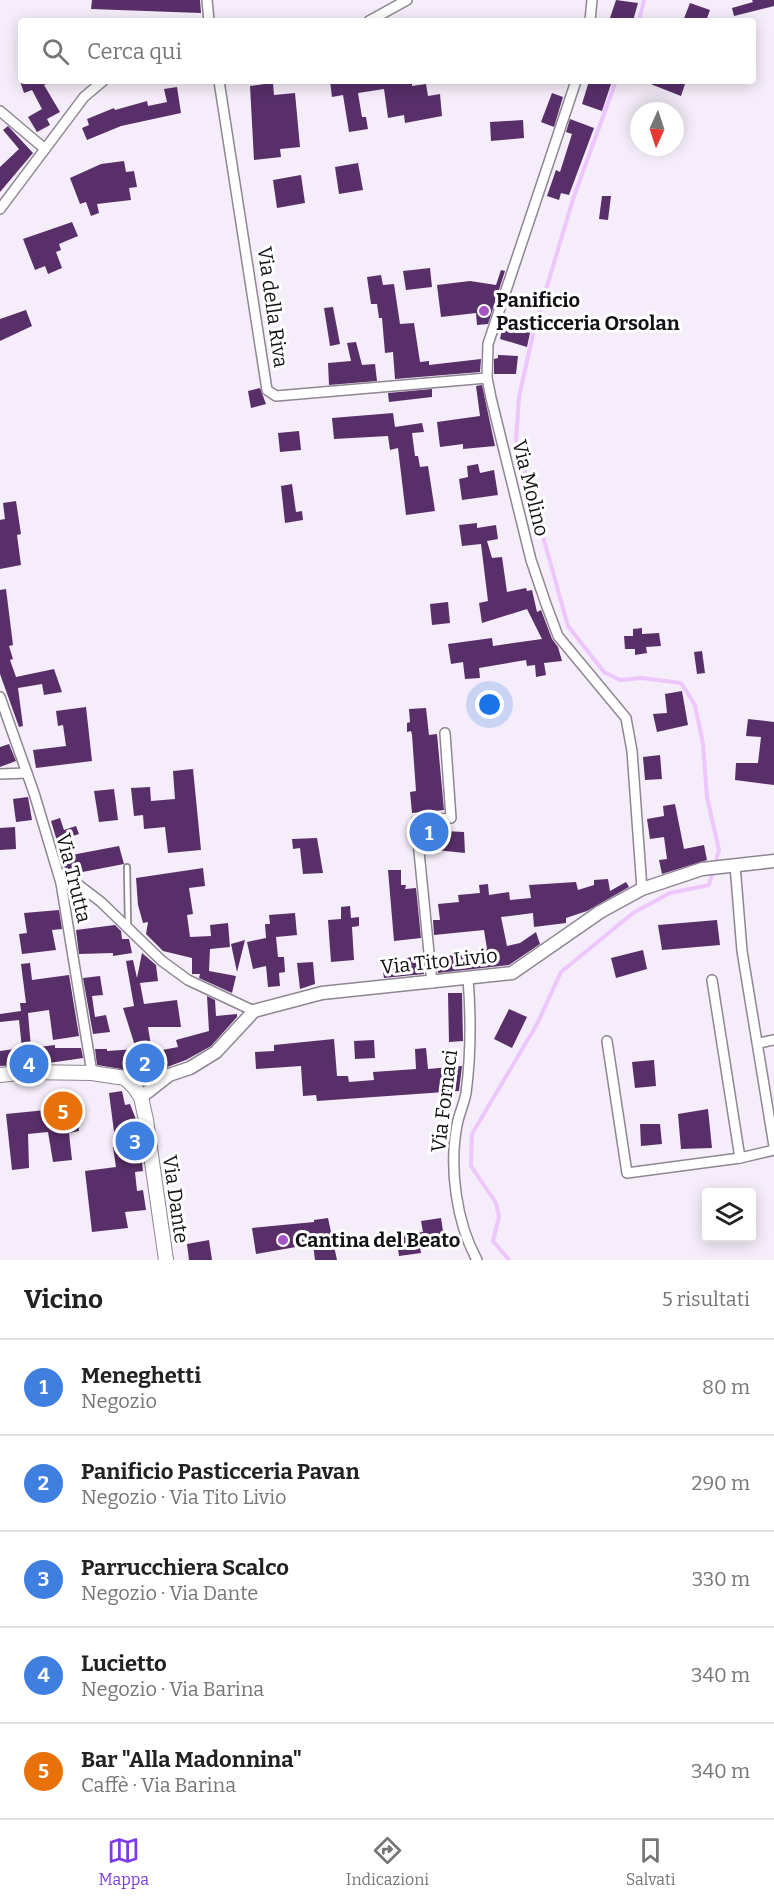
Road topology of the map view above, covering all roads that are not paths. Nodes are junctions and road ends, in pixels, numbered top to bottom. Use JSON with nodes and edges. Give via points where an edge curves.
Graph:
{"nodes":[{"id":1,"x":207,"y":0,"type":"edge"},
{"id":2,"x":407,"y":0,"type":"edge"},
{"id":3,"x":592,"y":0,"type":"edge"},
{"id":4,"x":208,"y":18,"type":"edge"},
{"id":5,"x":374,"y":18,"type":"edge"},
{"id":6,"x":590,"y":18,"type":"edge"},
{"id":7,"x":99,"y":84,"type":"edge"},
{"id":8,"x":219,"y":84,"type":"edge"},
{"id":9,"x":575,"y":84,"type":"edge"},
{"id":10,"x":0,"y":111,"type":"edge"},
{"id":11,"x":45,"y":149,"type":"junction"},
{"id":12,"x":0,"y":209,"type":"edge"},
{"id":13,"x":487,"y":378,"type":"junction"},
{"id":14,"x":0,"y":697,"type":"edge"},
{"id":15,"x":445,"y":733,"type":"dead end"},
{"id":16,"x":27,"y":773,"type":"junction"},
{"id":17,"x":0,"y":774,"type":"edge"},
{"id":18,"x":774,"y":861,"type":"edge"},
{"id":19,"x":735,"y":865,"type":"junction"},
{"id":20,"x":127,"y":867,"type":"dead end"},
{"id":21,"x":61,"y":883,"type":"junction"},
{"id":22,"x":642,"y":888,"type":"junction"},
{"id":23,"x":128,"y":926,"type":"junction"},
{"id":24,"x":468,"y":978,"type":"junction"},
{"id":25,"x":712,"y":980,"type":"dead end"},
{"id":26,"x":432,"y":983,"type":"junction"},
{"id":27,"x":254,"y":1011,"type":"junction"},
{"id":28,"x":774,"y":1040,"type":"edge"},
{"id":29,"x":607,"y":1041,"type":"dead end"},
{"id":30,"x":759,"y":1043,"type":"junction"},
{"id":31,"x":92,"y":1073,"type":"junction"},
{"id":32,"x":0,"y":1075,"type":"edge"},
{"id":33,"x":169,"y":1075,"type":"junction"},
{"id":34,"x":126,"y":1078,"type":"junction"},
{"id":35,"x":141,"y":1097,"type":"junction"},
{"id":36,"x":774,"y":1148,"type":"edge"},
{"id":37,"x":740,"y":1158,"type":"junction"},
{"id":38,"x":166,"y":1260,"type":"edge"},
{"id":39,"x":477,"y":1260,"type":"edge"}],
"edges":[{"from":1,"to":4,"type":"street"},
{"from":2,"to":5,"type":"street"},
{"from":3,"to":6,"type":"street"},
{"from":7,"to":11,"type":"street","via":[[84,97]]},
{"from":8,"to":13,"type":"street","name":"Via della Riva","via":[[267,390],[276,396]]},
{"from":9,"to":13,"type":"street","name":"Via Molino","via":[[488,344]]},
{"from":10,"to":11,"type":"street"},
{"from":11,"to":12,"type":"street"},
{"from":13,"to":22,"type":"street","name":"Via Molino","via":[[531,560],[558,636],[626,718]]},
{"from":14,"to":16,"type":"street","name":"Via Trutta"},
{"from":15,"to":26,"type":"street","via":[[451,818],[416,821]]},
{"from":16,"to":17,"type":"street"},
{"from":16,"to":21,"type":"street","name":"Via Trutta"},
{"from":18,"to":19,"type":"street","name":"Via Tito Livio"},
{"from":19,"to":22,"type":"street","name":"Via Tito Livio","via":[[702,869]]},
{"from":19,"to":30,"type":"street","via":[[742,951]]},
{"from":20,"to":23,"type":"lane"},
{"from":21,"to":23,"type":"street","via":[[80,886]]},
{"from":21,"to":31,"type":"street","name":"Via Trutta"},
{"from":22,"to":24,"type":"street","name":"Via Tito Livio","via":[[512,973]]},
{"from":23,"to":27,"type":"street","via":[[162,961],[188,980]]},
{"from":24,"to":26,"type":"street","name":"Via Tito Livio"},
{"from":24,"to":39,"type":"street","name":"Via Fornaci","via":[[469,1057],[466,1095],[457,1125],[455,1181],[461,1217]]},
{"from":25,"to":37,"type":"street"},
{"from":26,"to":27,"type":"street","name":"Via Tito Livio","via":[[322,993]]},
{"from":27,"to":33,"type":"street","via":[[216,1052]]},
{"from":28,"to":30,"type":"street"},
{"from":29,"to":37,"type":"street","via":[[627,1173]]},
{"from":30,"to":36,"type":"street"},
{"from":31,"to":32,"type":"main road"},
{"from":31,"to":34,"type":"main road"},
{"from":33,"to":34,"type":"street"},
{"from":33,"to":35,"type":"street"},
{"from":34,"to":35,"type":"main road","name":"Via Dante"},
{"from":35,"to":38,"type":"main road","name":"Via Dante"},
{"from":36,"to":37,"type":"street"}]}
